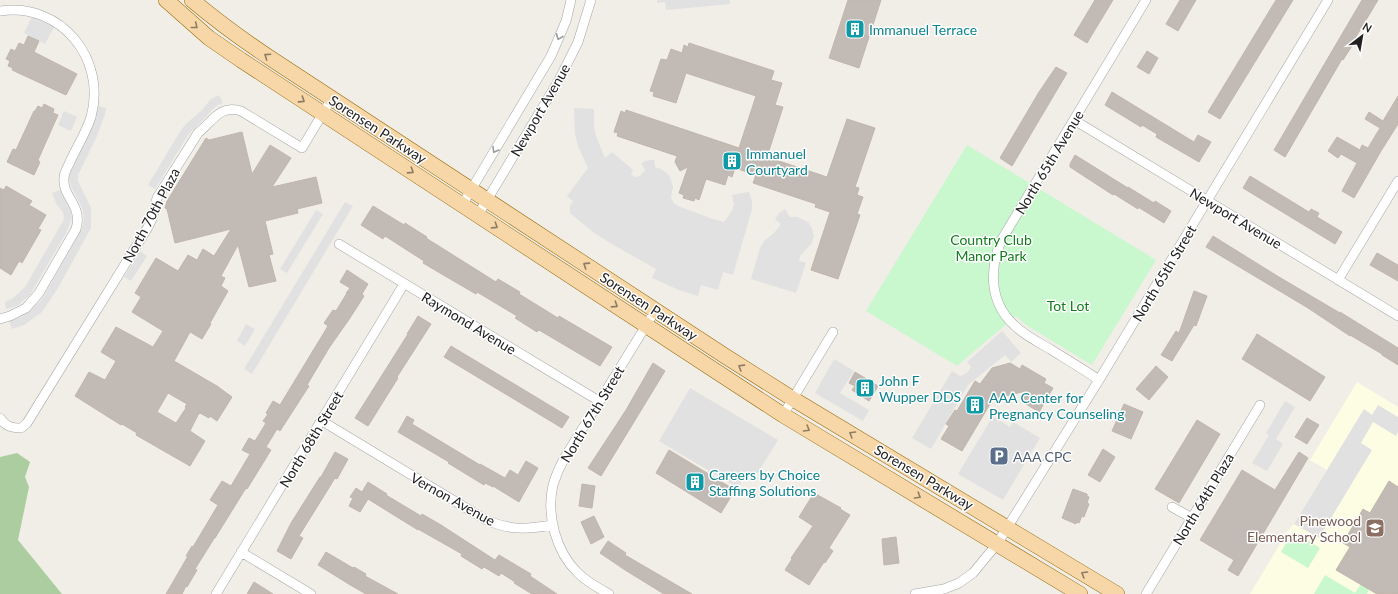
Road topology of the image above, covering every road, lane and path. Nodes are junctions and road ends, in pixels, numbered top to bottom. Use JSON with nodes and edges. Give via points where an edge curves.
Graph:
{"nodes":[{"id":1,"x":166,"y":0,"type":"edge"},
{"id":2,"x":192,"y":0,"type":"edge"},
{"id":3,"x":571,"y":0,"type":"edge"},
{"id":4,"x":591,"y":0,"type":"edge"},
{"id":5,"x":1146,"y":0,"type":"edge"},
{"id":6,"x":1328,"y":0,"type":"edge"},
{"id":7,"x":0,"y":11,"type":"edge"},
{"id":8,"x":332,"y":98,"type":"junction"},
{"id":9,"x":322,"y":114,"type":"junction"},
{"id":10,"x":1074,"y":120,"type":"junction"},
{"id":11,"x":1398,"y":181,"type":"edge"},
{"id":12,"x":471,"y":190,"type":"junction"},
{"id":13,"x":487,"y":201,"type":"junction"},
{"id":14,"x":1207,"y":201,"type":"junction"},
{"id":15,"x":462,"y":205,"type":"junction"},
{"id":16,"x":478,"y":215,"type":"junction"},
{"id":17,"x":339,"y":244,"type":"dead end"},
{"id":18,"x":1338,"y":280,"type":"junction"},
{"id":19,"x":404,"y":284,"type":"junction"},
{"id":20,"x":655,"y":311,"type":"junction"},
{"id":21,"x":1398,"y":316,"type":"edge"},
{"id":22,"x":0,"y":320,"type":"edge"},
{"id":23,"x":646,"y":325,"type":"junction"},
{"id":24,"x":834,"y":332,"type":"dead end"},
{"id":25,"x":1099,"y":380,"type":"junction"},
{"id":26,"x":793,"y":399,"type":"junction"},
{"id":27,"x":599,"y":401,"type":"junction"},
{"id":28,"x":1260,"y":405,"type":"dead end"},
{"id":29,"x":784,"y":415,"type":"junction"},
{"id":30,"x":0,"y":418,"type":"edge"},
{"id":31,"x":322,"y":422,"type":"junction"},
{"id":32,"x":1172,"y":507,"type":"dead end"},
{"id":33,"x":1192,"y":518,"type":"junction"},
{"id":34,"x":554,"y":525,"type":"junction"},
{"id":35,"x":1007,"y":528,"type":"junction"},
{"id":36,"x":997,"y":544,"type":"junction"},
{"id":37,"x":241,"y":552,"type":"junction"},
{"id":38,"x":216,"y":594,"type":"edge"},
{"id":39,"x":311,"y":594,"type":"edge"},
{"id":40,"x":608,"y":594,"type":"edge"},
{"id":41,"x":916,"y":594,"type":"edge"},
{"id":42,"x":1080,"y":594,"type":"edge"},
{"id":43,"x":1117,"y":594,"type":"edge"},
{"id":44,"x":1146,"y":594,"type":"edge"}],
"edges":[{"from":1,"to":9,"type":"main road","name":"Sorensen Parkway","one_way":true,"via":[[209,38]]},
{"from":8,"to":2,"type":"main road","name":"Sorensen Parkway","one_way":true,"via":[[237,36]]},
{"from":3,"to":12,"type":"street","name":"Newport Avenue","one_way":true,"via":[[566,21],[551,56]]},
{"from":4,"to":13,"type":"street","name":"Newport Avenue","via":[[578,42],[560,80]]},
{"from":5,"to":10,"type":"street","name":"North 65th Avenue"},
{"from":6,"to":14,"type":"street","name":"North 65th Street"},
{"from":7,"to":22,"type":"street","via":[[24,11],[59,24],[71,34],[87,58],[94,90],[90,119],[64,178],[65,187],[77,210],[76,229],[39,293],[26,308]]},
{"from":8,"to":9,"type":"street","name":"North 70th Plaza"},
{"from":8,"to":12,"type":"main road","name":"Sorensen Parkway"},
{"from":9,"to":15,"type":"main road","name":"Sorensen Parkway","one_way":true},
{"from":9,"to":30,"type":"street","name":"North 70th Plaza","via":[[302,148],[241,111],[226,109],[220,112],[193,139],[157,198],[148,227],[27,424],[21,428],[12,428],[3,424]]},
{"from":10,"to":14,"type":"street","name":"Newport Avenue"},
{"from":10,"to":25,"type":"street","name":"North 65th Avenue","via":[[1002,239],[996,255],[993,283],[1000,307],[1015,326]]},
{"from":11,"to":18,"type":"street"},
{"from":12,"to":13,"type":"main road","name":"Sorensen Parkway"},
{"from":12,"to":15,"type":"street","name":"Newport Avenue"},
{"from":13,"to":16,"type":"street","name":"Newport Avenue"},
{"from":20,"to":13,"type":"main road","name":"Sorensen Parkway","one_way":true},
{"from":14,"to":18,"type":"street","name":"Newport Avenue"},
{"from":14,"to":25,"type":"street","name":"North 65th Street"},
{"from":15,"to":16,"type":"main road","name":"Sorensen Parkway"},
{"from":16,"to":23,"type":"main road","name":"Sorensen Parkway","one_way":true},
{"from":17,"to":19,"type":"street","name":"Raymond Avenue"},
{"from":18,"to":21,"type":"street","name":"Newport Avenue"},
{"from":19,"to":27,"type":"street","name":"Raymond Avenue"},
{"from":19,"to":31,"type":"street","name":"North 68th Street"},
{"from":20,"to":23,"type":"street","name":"North 67th Street"},
{"from":26,"to":20,"type":"main road","name":"Sorensen Parkway","one_way":true},
{"from":23,"to":27,"type":"street","name":"North 67th Street"},
{"from":23,"to":29,"type":"main road","name":"Sorensen Parkway"},
{"from":24,"to":26,"type":"street"},
{"from":25,"to":35,"type":"street","name":"North 65th Street"},
{"from":26,"to":29,"type":"street"},
{"from":35,"to":26,"type":"main road","name":"Sorensen Parkway","one_way":true},
{"from":27,"to":34,"type":"street","name":"North 67th Street","via":[[557,472],[551,498]]},
{"from":28,"to":33,"type":"street","name":"North 64th Plaza"},
{"from":29,"to":36,"type":"main road","name":"Sorensen Parkway","one_way":true},
{"from":31,"to":34,"type":"street","name":"Vernon Avenue","via":[[486,520],[510,528],[525,529]]},
{"from":31,"to":37,"type":"street","name":"North 68th Street"},
{"from":32,"to":33,"type":"street"},
{"from":33,"to":44,"type":"street","name":"North 64th Plaza"},
{"from":34,"to":40,"type":"street","via":[[556,536],[569,563],[585,579]]},
{"from":35,"to":36,"type":"street","name":"North 65th Street"},
{"from":43,"to":35,"type":"main road","name":"Sorensen Parkway","one_way":true},
{"from":36,"to":41,"type":"street","name":"North 65th Street","via":[[973,573],[959,583],[944,589]]},
{"from":36,"to":42,"type":"main road","name":"Sorensen Parkway"},
{"from":37,"to":38,"type":"street","name":"North 68th Street"},
{"from":37,"to":39,"type":"street"}]}
